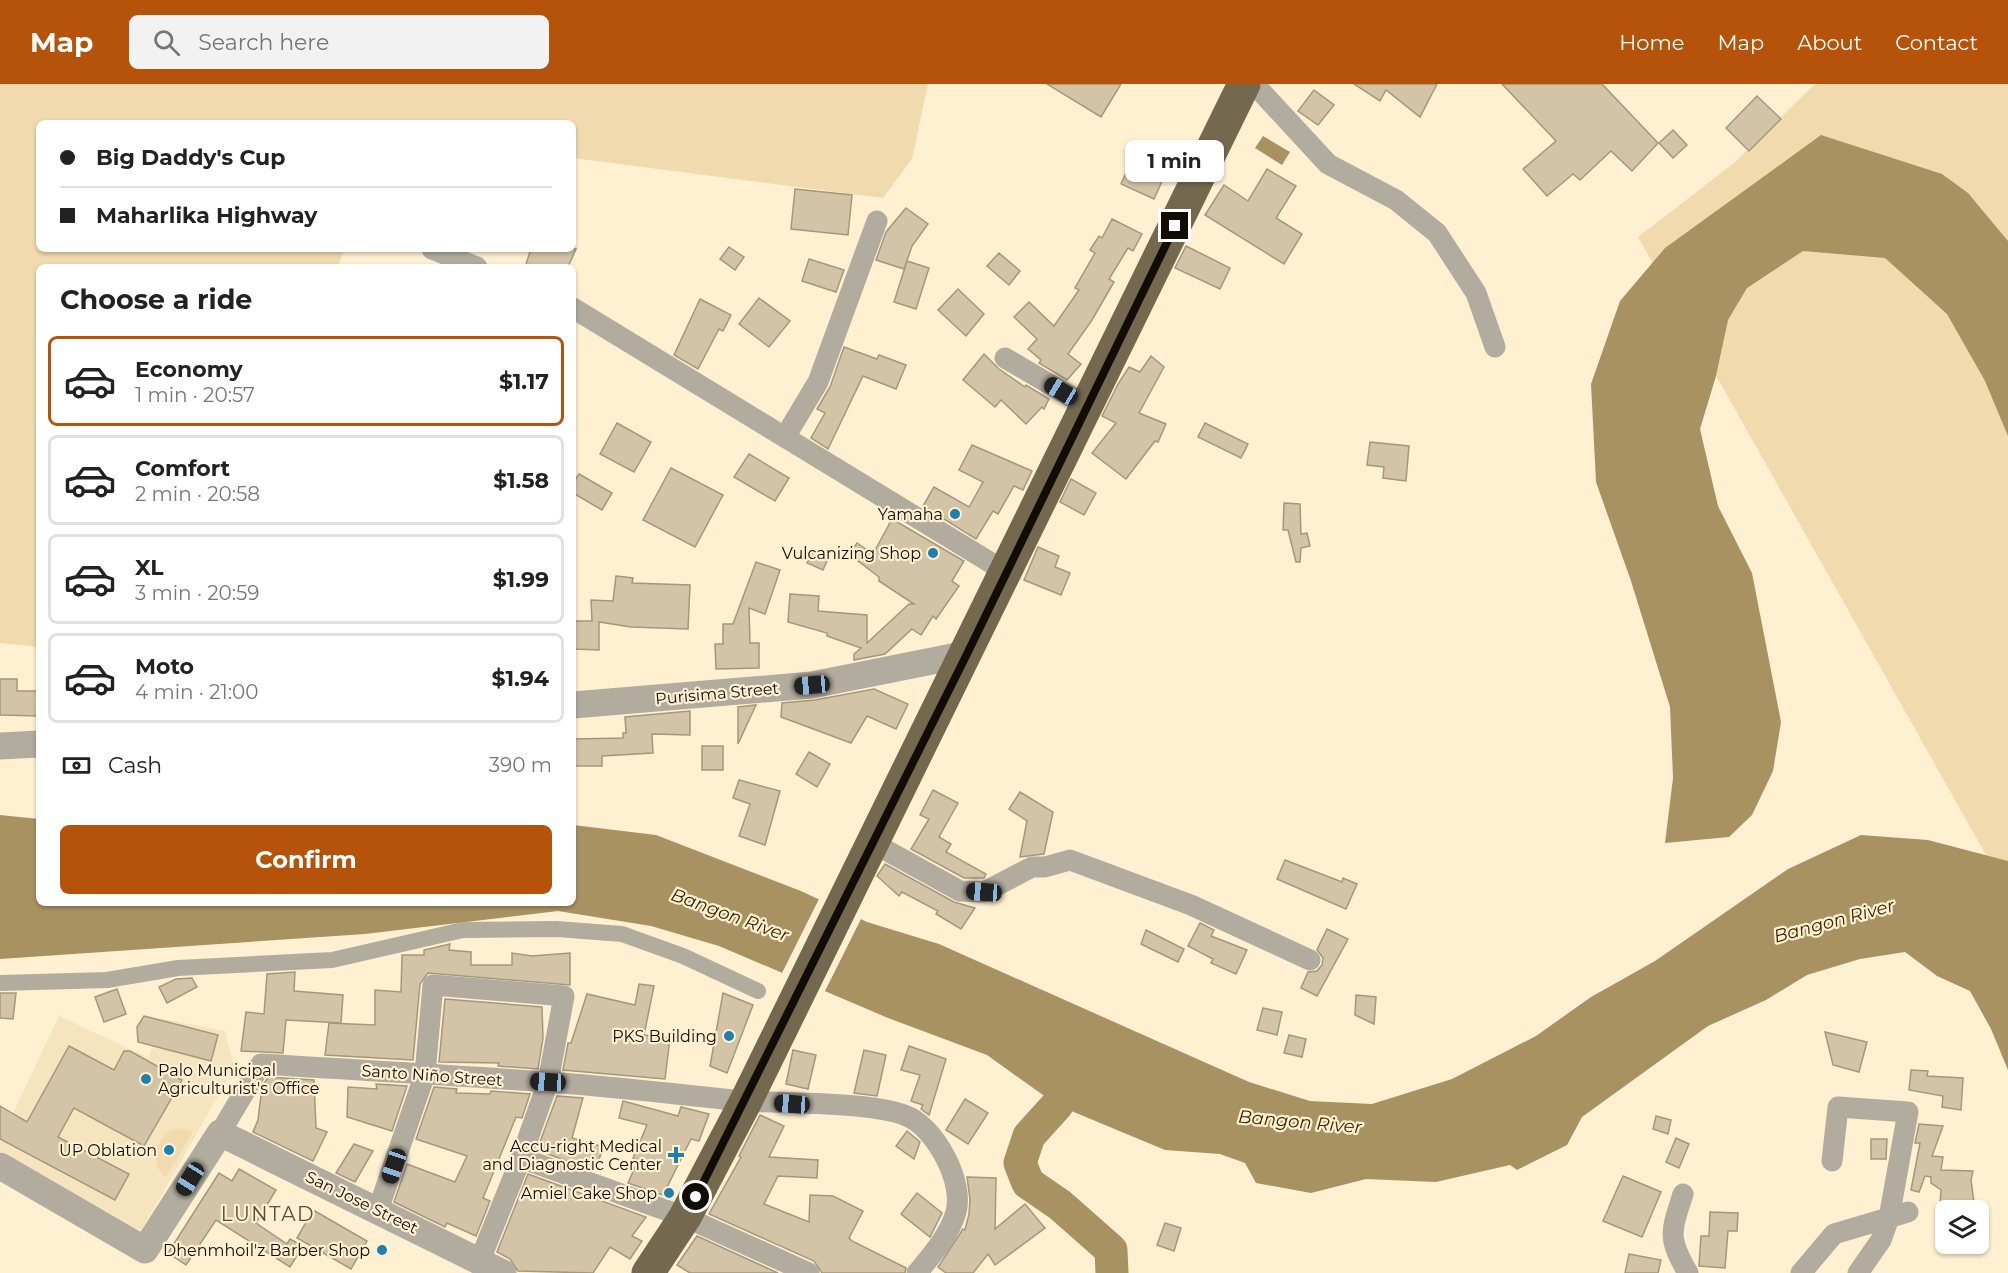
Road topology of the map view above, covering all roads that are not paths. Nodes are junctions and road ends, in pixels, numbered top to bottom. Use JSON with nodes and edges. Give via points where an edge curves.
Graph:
{"nodes":[{"id":1,"x":1244,"y":84,"type":"edge"},
{"id":2,"x":1254,"y":84,"type":"edge"},
{"id":3,"x":878,"y":221,"type":"dead end"},
{"id":4,"x":440,"y":252,"type":"edge"},
{"id":5,"x":470,"y":264,"type":"edge"},
{"id":6,"x":576,"y":310,"type":"edge"},
{"id":7,"x":1495,"y":347,"type":"dead end"},
{"id":8,"x":1005,"y":358,"type":"dead end"},
{"id":9,"x":1087,"y":406,"type":"junction"},
{"id":10,"x":785,"y":437,"type":"junction"},
{"id":11,"x":1006,"y":572,"type":"junction"},
{"id":12,"x":967,"y":654,"type":"junction"},
{"id":13,"x":576,"y":705,"type":"edge"},
{"id":14,"x":36,"y":744,"type":"edge"},
{"id":15,"x":0,"y":746,"type":"edge"},
{"id":16,"x":873,"y":843,"type":"junction"},
{"id":17,"x":1310,"y":960,"type":"dead end"},
{"id":18,"x":0,"y":983,"type":"edge"},
{"id":19,"x":758,"y":991,"type":"dead end"},
{"id":20,"x":425,"y":1074,"type":"junction"},
{"id":21,"x":548,"y":1082,"type":"junction"},
{"id":22,"x":746,"y":1101,"type":"junction"},
{"id":23,"x":220,"y":1133,"type":"junction"},
{"id":24,"x":521,"y":1158,"type":"junction"},
{"id":25,"x":1832,"y":1161,"type":"dead end"},
{"id":26,"x":0,"y":1166,"type":"edge"},
{"id":27,"x":1683,"y":1194,"type":"dead end"},
{"id":28,"x":378,"y":1210,"type":"junction"},
{"id":29,"x":1898,"y":1215,"type":"junction"},
{"id":30,"x":685,"y":1217,"type":"junction"},
{"id":31,"x":480,"y":1260,"type":"junction"},
{"id":32,"x":503,"y":1273,"type":"edge"},
{"id":33,"x":648,"y":1273,"type":"edge"},
{"id":34,"x":809,"y":1273,"type":"edge"},
{"id":35,"x":917,"y":1273,"type":"edge"},
{"id":36,"x":1688,"y":1273,"type":"edge"},
{"id":37,"x":1801,"y":1273,"type":"edge"},
{"id":38,"x":1858,"y":1273,"type":"edge"}],
"edges":[{"from":1,"to":9,"type":"highway"},
{"from":2,"to":7,"type":"street","via":[[1328,164],[1396,200],[1437,233],[1476,293]]},
{"from":3,"to":10,"type":"street","via":[[818,382]]},
{"from":4,"to":5,"type":"street"},
{"from":6,"to":10,"type":"street"},
{"from":8,"to":9,"type":"street"},
{"from":9,"to":11,"type":"highway"},
{"from":10,"to":11,"type":"street"},
{"from":11,"to":12,"type":"highway"},
{"from":12,"to":13,"type":"street","name":"Purisima Street","via":[[812,685]]},
{"from":12,"to":16,"type":"highway"},
{"from":14,"to":15,"type":"street"},
{"from":16,"to":17,"type":"street","via":[[960,891],[984,892],[1032,867],[1070,860],[1191,905]]},
{"from":16,"to":22,"type":"highway"},
{"from":18,"to":19,"type":"street","via":[[107,980],[178,968],[332,960],[463,930],[557,928],[622,934],[683,956]]},
{"from":20,"to":21,"type":"street","name":"Santo Niño Street"},
{"from":20,"to":21,"type":"street","via":[[433,985],[564,996]]},
{"from":20,"to":23,"type":"street","name":"Santo Niño Street","via":[[261,1064]]},
{"from":20,"to":28,"type":"street"},
{"from":21,"to":22,"type":"street","name":"Santo Niño Street"},
{"from":21,"to":24,"type":"street"},
{"from":22,"to":30,"type":"highway"},
{"from":22,"to":35,"type":"street","name":"Santo Niño Street","via":[[884,1110],[911,1118],[934,1136],[949,1163],[956,1210],[945,1235]]},
{"from":23,"to":26,"type":"street","via":[[145,1250]]},
{"from":23,"to":28,"type":"street","name":"San Jose Street"},
{"from":24,"to":30,"type":"street"},
{"from":24,"to":31,"type":"street"},
{"from":25,"to":29,"type":"street","via":[[1838,1107],[1908,1112]]},
{"from":27,"to":36,"type":"street","via":[[1671,1231],[1675,1251]]},
{"from":28,"to":31,"type":"street","name":"San Jose Street"},
{"from":29,"to":37,"type":"street","via":[[1834,1234]]},
{"from":29,"to":38,"type":"street"},
{"from":30,"to":33,"type":"highway"},
{"from":30,"to":34,"type":"street"},
{"from":31,"to":32,"type":"street","name":"San Jose Street"}]}
